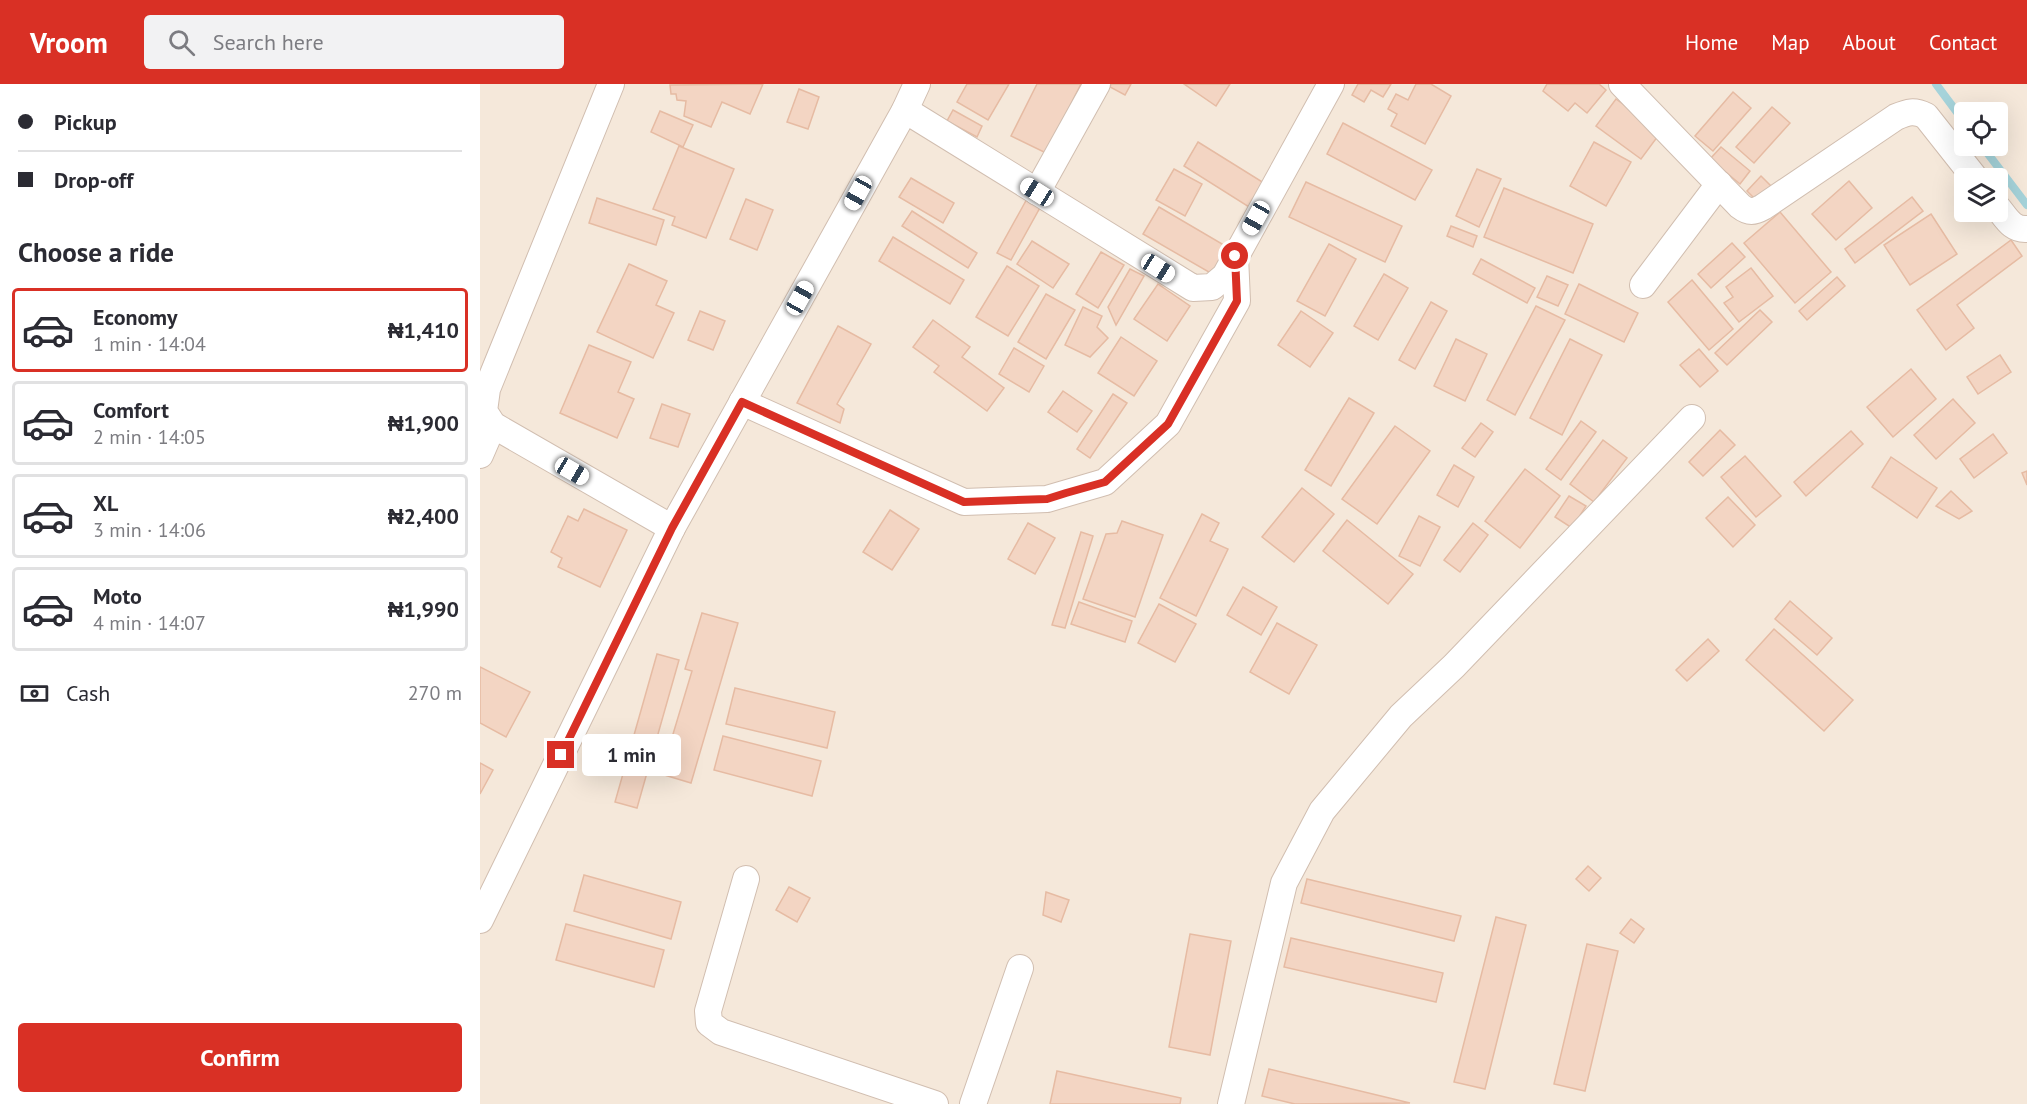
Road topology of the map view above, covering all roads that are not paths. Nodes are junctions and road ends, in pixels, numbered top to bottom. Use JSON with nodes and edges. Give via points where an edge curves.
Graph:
{"nodes":[{"id":1,"x":611,"y":84,"type":"edge"},
{"id":2,"x":917,"y":84,"type":"edge"},
{"id":3,"x":1097,"y":84,"type":"edge"},
{"id":4,"x":1331,"y":84,"type":"edge"},
{"id":5,"x":1622,"y":84,"type":"edge"},
{"id":6,"x":905,"y":110,"type":"junction"},
{"id":7,"x":1967,"y":168,"type":"edge"},
{"id":8,"x":1719,"y":184,"type":"junction"},
{"id":9,"x":1037,"y":192,"type":"junction"},
{"id":10,"x":2008,"y":221,"type":"edge"},
{"id":11,"x":2027,"y":229,"type":"edge"},
{"id":12,"x":1235,"y":256,"type":"junction"},
{"id":13,"x":1643,"y":285,"type":"dead end"},
{"id":14,"x":742,"y":402,"type":"junction"},
{"id":15,"x":1692,"y":418,"type":"dead end"},
{"id":16,"x":492,"y":425,"type":"junction"},
{"id":17,"x":480,"y":455,"type":"edge"},
{"id":18,"x":672,"y":528,"type":"junction"},
{"id":19,"x":746,"y":879,"type":"dead end"},
{"id":20,"x":480,"y":920,"type":"edge"},
{"id":21,"x":1020,"y":968,"type":"dead end"},
{"id":22,"x":935,"y":1104,"type":"edge"},
{"id":23,"x":973,"y":1104,"type":"edge"},
{"id":24,"x":1231,"y":1104,"type":"edge"}],
"edges":[{"from":1,"to":16,"type":"street","via":[[487,389],[484,411]]},
{"from":2,"to":6,"type":"street"},
{"from":3,"to":9,"type":"street"},
{"from":4,"to":12,"type":"street"},
{"from":5,"to":8,"type":"street"},
{"from":6,"to":9,"type":"street"},
{"from":6,"to":14,"type":"street"},
{"from":7,"to":8,"type":"street","via":[[1926,116],[1917,111],[1896,117],[1755,212],[1747,212]]},
{"from":8,"to":13,"type":"street"},
{"from":9,"to":12,"type":"street","via":[[1193,288],[1212,287],[1225,276]]},
{"from":10,"to":11,"type":"street","via":[[2018,229]]},
{"from":12,"to":14,"type":"street","via":[[1237,301],[1168,424],[1105,482],[1047,499],[964,502]]},
{"from":14,"to":18,"type":"street"},
{"from":15,"to":24,"type":"street","via":[[1401,716],[1322,811],[1284,883]]},
{"from":16,"to":17,"type":"street"},
{"from":16,"to":18,"type":"street"},
{"from":18,"to":20,"type":"street"},
{"from":19,"to":22,"type":"street","via":[[708,1011],[709,1023],[721,1032]]},
{"from":21,"to":23,"type":"street"}]}
